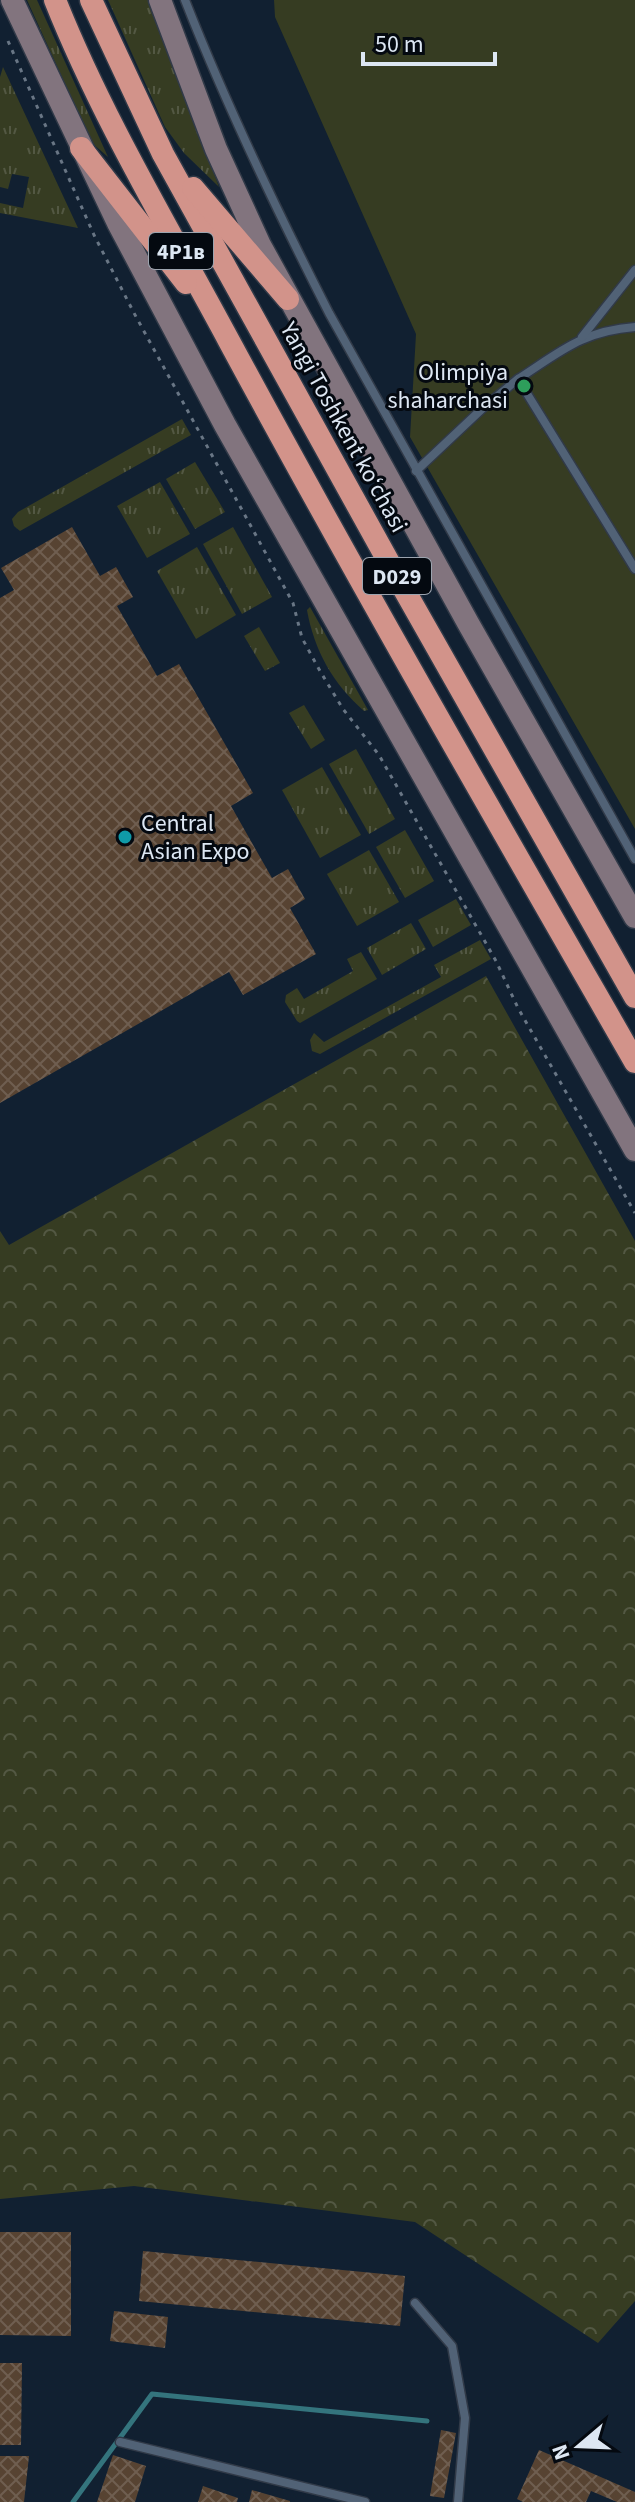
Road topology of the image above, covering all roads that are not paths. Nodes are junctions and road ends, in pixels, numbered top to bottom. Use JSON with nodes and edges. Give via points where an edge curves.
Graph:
{"nodes":[{"id":1,"x":12,"y":0,"type":"edge"},
{"id":2,"x":55,"y":0,"type":"edge"},
{"id":3,"x":91,"y":0,"type":"edge"},
{"id":4,"x":160,"y":0,"type":"edge"},
{"id":5,"x":185,"y":0,"type":"edge"},
{"id":6,"x":81,"y":148,"type":"junction"},
{"id":7,"x":163,"y":154,"type":"junction"},
{"id":8,"x":635,"y":270,"type":"edge"},
{"id":9,"x":288,"y":299,"type":"junction"},
{"id":10,"x":635,"y":327,"type":"edge"},
{"id":11,"x":224,"y":331,"type":"junction"},
{"id":12,"x":582,"y":337,"type":"junction"},
{"id":13,"x":518,"y":379,"type":"junction"},
{"id":14,"x":416,"y":471,"type":"junction"},
{"id":15,"x":635,"y":569,"type":"edge"},
{"id":16,"x":635,"y":859,"type":"edge"},
{"id":17,"x":635,"y":917,"type":"edge"},
{"id":18,"x":635,"y":997,"type":"edge"},
{"id":19,"x":635,"y":1062,"type":"edge"},
{"id":20,"x":635,"y":1150,"type":"edge"},
{"id":21,"x":415,"y":2303,"type":"dead end"},
{"id":22,"x":120,"y":2442,"type":"dead end"},
{"id":23,"x":365,"y":2502,"type":"edge"},
{"id":24,"x":458,"y":2502,"type":"edge"}],
"edges":[{"from":1,"to":6,"type":"main road"},
{"from":2,"to":11,"type":"highway","number":"4Р1в","via":[[82,62]]},
{"from":3,"to":7,"type":"highway","name":"Yangi Toshkent ko‘chasi","number":"D029"},
{"from":4,"to":9,"type":"main road","via":[[222,162]]},
{"from":5,"to":14,"type":"lane","via":[[293,242]]},
{"from":6,"to":11,"type":"highway"},
{"from":6,"to":20,"type":"main road","via":[[225,425]]},
{"from":7,"to":9,"type":"highway"},
{"from":7,"to":18,"type":"highway","name":"Yangi Toshkent ko‘chasi","number":"D029"},
{"from":8,"to":12,"type":"lane"},
{"from":9,"to":17,"type":"main road"},
{"from":10,"to":12,"type":"lane"},
{"from":11,"to":19,"type":"highway","number":"D029"},
{"from":12,"to":13,"type":"lane"},
{"from":13,"to":14,"type":"lane"},
{"from":13,"to":15,"type":"lane"},
{"from":14,"to":16,"type":"lane"},
{"from":21,"to":24,"type":"lane","via":[[452,2346],[465,2418]]},
{"from":22,"to":23,"type":"lane"}]}
